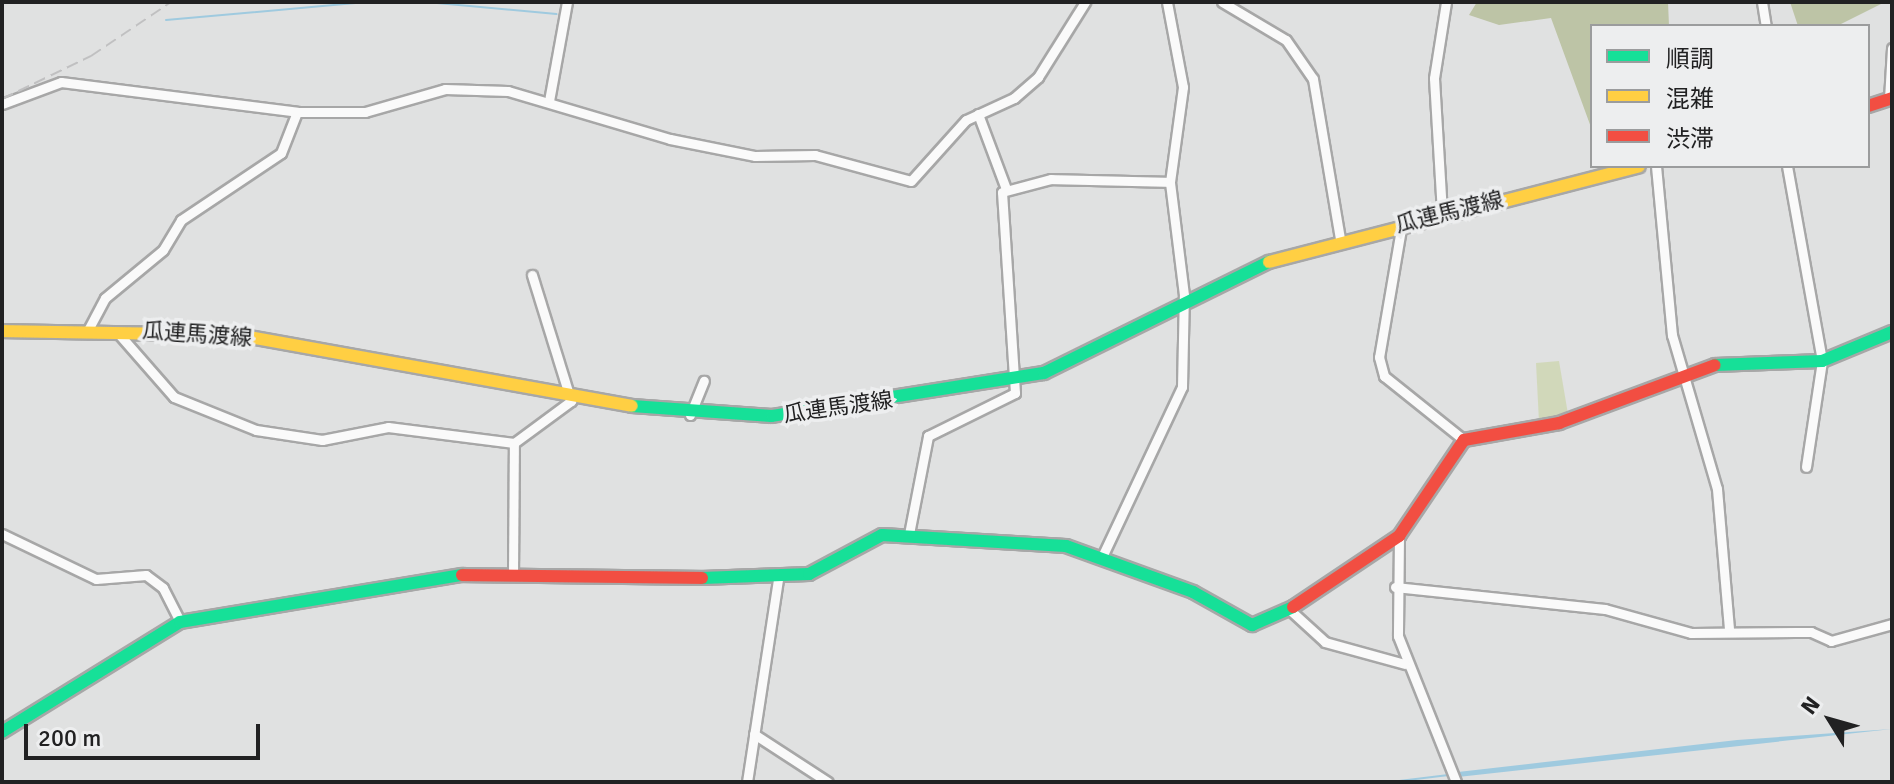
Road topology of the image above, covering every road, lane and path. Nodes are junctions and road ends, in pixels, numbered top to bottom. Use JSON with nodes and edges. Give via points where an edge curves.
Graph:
{"nodes":[{"id":1,"x":567,"y":2,"type":"edge"},
{"id":2,"x":1085,"y":2,"type":"edge"},
{"id":3,"x":1167,"y":2,"type":"edge"},
{"id":4,"x":1222,"y":2,"type":"edge"},
{"id":5,"x":1446,"y":2,"type":"edge"},
{"id":6,"x":1762,"y":2,"type":"edge"},
{"id":7,"x":1766,"y":24,"type":"edge"},
{"id":8,"x":1892,"y":48,"type":"edge"},
{"id":9,"x":1890,"y":99,"type":"edge"},
{"id":10,"x":549,"y":101,"type":"junction"},
{"id":11,"x":2,"y":104,"type":"edge"},
{"id":12,"x":1870,"y":105,"type":"edge"},
{"id":13,"x":297,"y":112,"type":"junction"},
{"id":14,"x":978,"y":114,"type":"junction"},
{"id":15,"x":1631,"y":168,"type":"edge"},
{"id":16,"x":1656,"y":168,"type":"edge"},
{"id":17,"x":1787,"y":168,"type":"edge"},
{"id":18,"x":1170,"y":182,"type":"junction"},
{"id":19,"x":1006,"y":189,"type":"junction"},
{"id":20,"x":1442,"y":213,"type":"junction"},
{"id":21,"x":1402,"y":223,"type":"junction"},
{"id":22,"x":1340,"y":238,"type":"junction"},
{"id":23,"x":532,"y":275,"type":"dead end"},
{"id":24,"x":1183,"y":302,"type":"junction"},
{"id":25,"x":88,"y":330,"type":"junction"},
{"id":26,"x":116,"y":330,"type":"junction"},
{"id":27,"x":2,"y":331,"type":"edge"},
{"id":28,"x":1892,"y":332,"type":"edge"},
{"id":29,"x":1822,"y":361,"type":"junction"},
{"id":30,"x":1683,"y":375,"type":"junction"},
{"id":31,"x":1014,"y":380,"type":"junction"},
{"id":32,"x":704,"y":381,"type":"dead end"},
{"id":33,"x":570,"y":395,"type":"junction"},
{"id":34,"x":690,"y":415,"type":"junction"},
{"id":35,"x":1464,"y":440,"type":"junction"},
{"id":36,"x":514,"y":443,"type":"junction"},
{"id":37,"x":1806,"y":467,"type":"dead end"},
{"id":38,"x":2,"y":534,"type":"edge"},
{"id":39,"x":909,"y":534,"type":"junction"},
{"id":40,"x":1399,"y":536,"type":"junction"},
{"id":41,"x":1101,"y":559,"type":"junction"},
{"id":42,"x":513,"y":576,"type":"junction"},
{"id":43,"x":778,"y":579,"type":"junction"},
{"id":44,"x":1395,"y":587,"type":"junction"},
{"id":45,"x":1290,"y":610,"type":"junction"},
{"id":46,"x":180,"y":622,"type":"junction"},
{"id":47,"x":1892,"y":624,"type":"edge"},
{"id":48,"x":1729,"y":629,"type":"junction"},
{"id":49,"x":1405,"y":664,"type":"junction"},
{"id":50,"x":2,"y":732,"type":"edge"},
{"id":51,"x":754,"y":734,"type":"junction"},
{"id":52,"x":747,"y":782,"type":"edge"},
{"id":53,"x":828,"y":782,"type":"edge"},
{"id":54,"x":1456,"y":782,"type":"edge"}],
"edges":[{"from":1,"to":10,"type":"street"},
{"from":2,"to":14,"type":"street","via":[[1038,77]]},
{"from":3,"to":18,"type":"street","via":[[1183,87]]},
{"from":4,"to":22,"type":"street","via":[[1286,40],[1313,79]]},
{"from":5,"to":20,"type":"street","via":[[1434,78]]},
{"from":6,"to":7,"type":"street"},
{"from":8,"to":9,"type":"street"},
{"from":9,"to":12,"type":"street"},
{"from":10,"to":13,"type":"street","via":[[445,89],[365,112]]},
{"from":10,"to":14,"type":"street","via":[[670,139],[755,156],[815,155],[901,181],[922,176],[953,131]]},
{"from":11,"to":13,"type":"street","via":[[61,82]]},
{"from":13,"to":25,"type":"street","via":[[281,153],[181,220],[163,250],[105,298]]},
{"from":14,"to":19,"type":"street"},
{"from":15,"to":20,"type":"street","name":"瓜連馬渡線"},
{"from":16,"to":30,"type":"street"},
{"from":17,"to":29,"type":"street"},
{"from":18,"to":19,"type":"street","via":[[1051,179]]},
{"from":18,"to":24,"type":"street"},
{"from":19,"to":31,"type":"street","via":[[1001,200]]},
{"from":20,"to":21,"type":"street","name":"瓜連馬渡線"},
{"from":21,"to":22,"type":"street","name":"瓜連馬渡線"},
{"from":21,"to":35,"type":"street","via":[[1379,357],[1384,376]]},
{"from":22,"to":24,"type":"street","name":"瓜連馬渡線","via":[[1254,265]]},
{"from":23,"to":33,"type":"street"},
{"from":24,"to":31,"type":"street","name":"瓜連馬渡線","via":[[1078,359]]},
{"from":24,"to":41,"type":"street","via":[[1177,403],[1140,464]]},
{"from":25,"to":26,"type":"street","name":"瓜連馬渡線"},
{"from":25,"to":27,"type":"street","name":"瓜連馬渡線"},
{"from":26,"to":33,"type":"street","name":"瓜連馬渡線","via":[[238,335]]},
{"from":26,"to":36,"type":"street","via":[[174,397],[256,430],[322,440],[388,427]]},
{"from":28,"to":29,"type":"street"},
{"from":29,"to":30,"type":"street","via":[[1724,361]]},
{"from":29,"to":37,"type":"street"},
{"from":30,"to":35,"type":"street","via":[[1559,423]]},
{"from":30,"to":48,"type":"street","via":[[1717,489]]},
{"from":31,"to":34,"type":"street","name":"瓜連馬渡線","via":[[772,416]]},
{"from":31,"to":39,"type":"street","via":[[1015,393],[928,436]]},
{"from":32,"to":34,"type":"street"},
{"from":33,"to":34,"type":"street","name":"瓜連馬渡線"},
{"from":33,"to":36,"type":"street"},
{"from":35,"to":40,"type":"street"},
{"from":36,"to":42,"type":"street"},
{"from":38,"to":46,"type":"street","via":[[96,579],[146,575],[163,588]]},
{"from":39,"to":41,"type":"street","via":[[1025,539]]},
{"from":39,"to":43,"type":"street","via":[[882,535],[809,574]]},
{"from":40,"to":44,"type":"street"},
{"from":40,"to":45,"type":"street"},
{"from":41,"to":45,"type":"street","via":[[1193,592],[1252,625]]},
{"from":42,"to":43,"type":"street"},
{"from":42,"to":46,"type":"street","via":[[456,575]]},
{"from":43,"to":51,"type":"street"},
{"from":44,"to":48,"type":"street","via":[[1605,609],[1691,633]]},
{"from":44,"to":49,"type":"street"},
{"from":45,"to":49,"type":"street","via":[[1325,642]]},
{"from":46,"to":50,"type":"street"},
{"from":47,"to":48,"type":"street","via":[[1831,641],[1811,632]]},
{"from":49,"to":54,"type":"street","via":[[1422,686]]},
{"from":51,"to":52,"type":"street"},
{"from":51,"to":53,"type":"street"}]}
